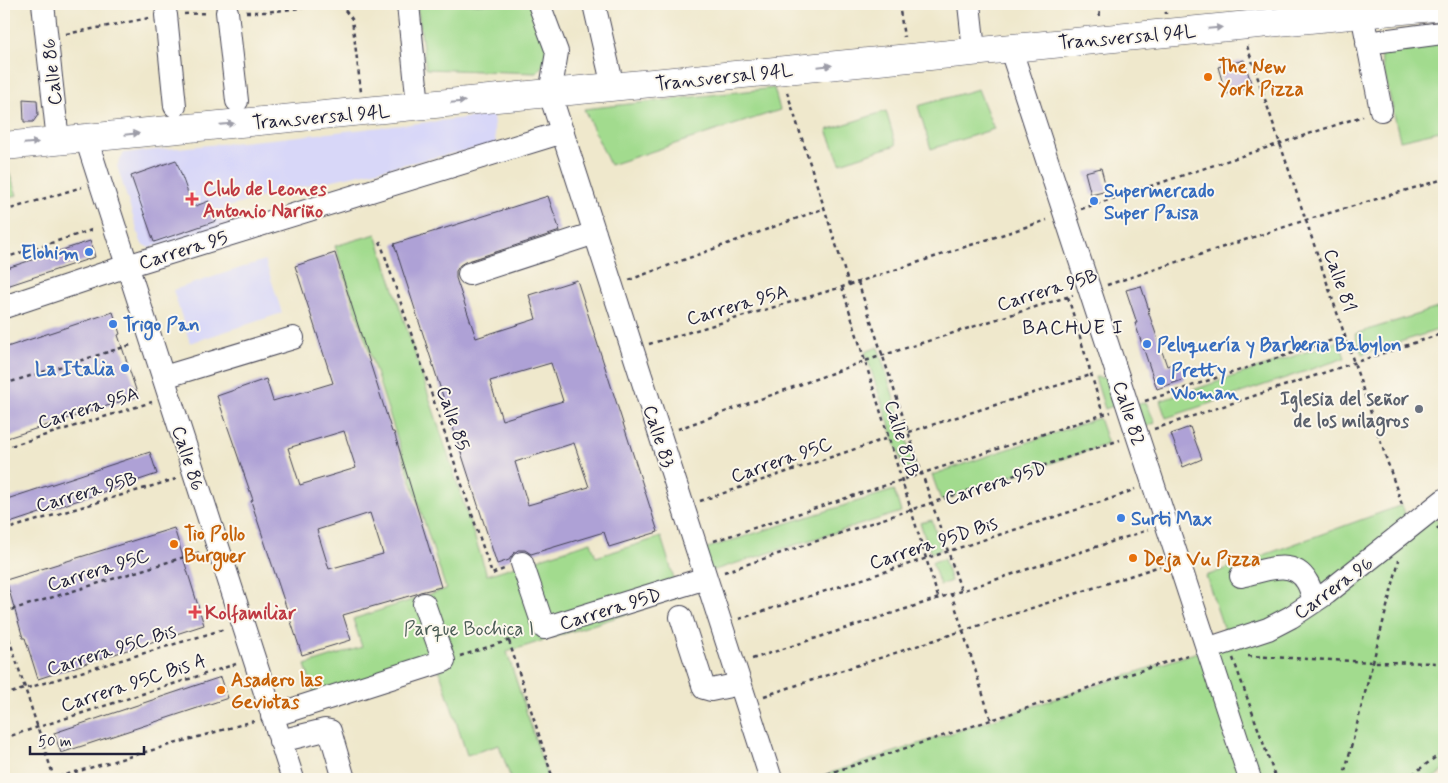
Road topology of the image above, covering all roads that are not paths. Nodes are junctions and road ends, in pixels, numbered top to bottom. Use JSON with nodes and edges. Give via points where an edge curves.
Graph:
{"nodes":[{"id":1,"x":43,"y":4,"type":"edge"},
{"id":2,"x":408,"y":4,"type":"edge"},
{"id":3,"x":539,"y":4,"type":"edge"},
{"id":4,"x":594,"y":4,"type":"edge"},
{"id":5,"x":969,"y":4,"type":"edge"},
{"id":6,"x":1442,"y":5,"type":"edge"},
{"id":7,"x":1352,"y":11,"type":"edge"},
{"id":8,"x":226,"y":12,"type":"road end"},
{"id":9,"x":166,"y":15,"type":"road end"},
{"id":10,"x":1442,"y":33,"type":"dead end"},
{"id":11,"x":1367,"y":43,"type":"junction"},
{"id":12,"x":1010,"y":47,"type":"junction"},
{"id":13,"x":974,"y":50,"type":"junction"},
{"id":14,"x":612,"y":87,"type":"junction"},
{"id":15,"x":550,"y":94,"type":"junction"},
{"id":16,"x":237,"y":101,"type":"dead end"},
{"id":17,"x":175,"y":106,"type":"dead end"},
{"id":18,"x":418,"y":106,"type":"junction"},
{"id":19,"x":1381,"y":110,"type":"road end"},
{"id":20,"x":563,"y":132,"type":"junction"},
{"id":21,"x":86,"y":138,"type":"junction"},
{"id":22,"x":58,"y":141,"type":"junction"},
{"id":23,"x":4,"y":146,"type":"edge"},
{"id":24,"x":595,"y":233,"type":"junction"},
{"id":25,"x":127,"y":266,"type":"junction"},
{"id":26,"x":469,"y":274,"type":"dead end"},
{"id":27,"x":4,"y":306,"type":"edge"},
{"id":28,"x":293,"y":338,"type":"dead end"},
{"id":29,"x":164,"y":377,"type":"junction"},
{"id":30,"x":1444,"y":500,"type":"edge"},
{"id":31,"x":522,"y":563,"type":"road end"},
{"id":32,"x":1241,"y":576,"type":"dead end"},
{"id":33,"x":706,"y":578,"type":"junction"},
{"id":34,"x":1314,"y":602,"type":"junction"},
{"id":35,"x":424,"y":604,"type":"dead end"},
{"id":36,"x":681,"y":617,"type":"dead end"},
{"id":37,"x":1223,"y":649,"type":"junction"},
{"id":38,"x":740,"y":684,"type":"junction"},
{"id":39,"x":272,"y":716,"type":"junction"},
{"id":40,"x":280,"y":741,"type":"junction"},
{"id":41,"x":293,"y":779,"type":"edge"},
{"id":42,"x":344,"y":779,"type":"edge"},
{"id":43,"x":771,"y":779,"type":"edge"},
{"id":44,"x":1250,"y":779,"type":"edge"}],
"edges":[{"from":1,"to":22,"type":"street","name":"Calle 86"},
{"from":2,"to":18,"type":"street"},
{"from":3,"to":15,"type":"street","via":[[557,52]]},
{"from":4,"to":14,"type":"street"},
{"from":5,"to":13,"type":"street"},
{"from":6,"to":7,"type":"main road","name":"Transversal 94L"},
{"from":7,"to":11,"type":"street"},
{"from":12,"to":7,"type":"main road","name":"Transversal 94L","one_way":true},
{"from":8,"to":16,"type":"street"},
{"from":9,"to":17,"type":"street"},
{"from":10,"to":11,"type":"street"},
{"from":11,"to":19,"type":"street"},
{"from":12,"to":13,"type":"main road","name":"Transversal 94L"},
{"from":12,"to":37,"type":"street","name":"Calle 82","via":[[1178,560]]},
{"from":14,"to":13,"type":"main road","name":"Transversal 94L","one_way":true},
{"from":14,"to":15,"type":"main road","name":"Transversal 94L"},
{"from":18,"to":15,"type":"main road","name":"Transversal 94L","one_way":true},
{"from":15,"to":20,"type":"street","name":"Calle 83"},
{"from":21,"to":18,"type":"main road","name":"Transversal 94L","one_way":true},
{"from":20,"to":24,"type":"street","name":"Calle 83"},
{"from":20,"to":25,"type":"street","name":"Carrera 95"},
{"from":21,"to":22,"type":"main road","name":"Transversal 94L"},
{"from":21,"to":25,"type":"street","name":"Calle 86"},
{"from":23,"to":22,"type":"main road","name":"Transversal 94L","one_way":true},
{"from":24,"to":26,"type":"street"},
{"from":24,"to":33,"type":"street","name":"Calle 83"},
{"from":25,"to":27,"type":"street","name":"Carrera 95"},
{"from":25,"to":29,"type":"street","name":"Calle 86"},
{"from":28,"to":29,"type":"street"},
{"from":29,"to":39,"type":"street","name":"Calle 86"},
{"from":30,"to":34,"type":"street","name":"Carrera 96"},
{"from":31,"to":33,"type":"street","name":"Carrera 95D","via":[[544,628]]},
{"from":32,"to":34,"type":"street","via":[[1283,566],[1294,569],[1307,582]]},
{"from":33,"to":38,"type":"street","name":"Calle 83"},
{"from":34,"to":37,"type":"street","name":"Carrera 96","via":[[1277,626]]},
{"from":35,"to":39,"type":"street","via":[[444,662]]},
{"from":36,"to":38,"type":"street","via":[[704,688],[711,690]]},
{"from":37,"to":44,"type":"street","name":"Calle 82"},
{"from":38,"to":43,"type":"street","name":"Calle 83"},
{"from":39,"to":40,"type":"street","name":"Calle 86"},
{"from":40,"to":41,"type":"street","name":"Calle 86"},
{"from":40,"to":42,"type":"street","via":[[330,731]]}]}
